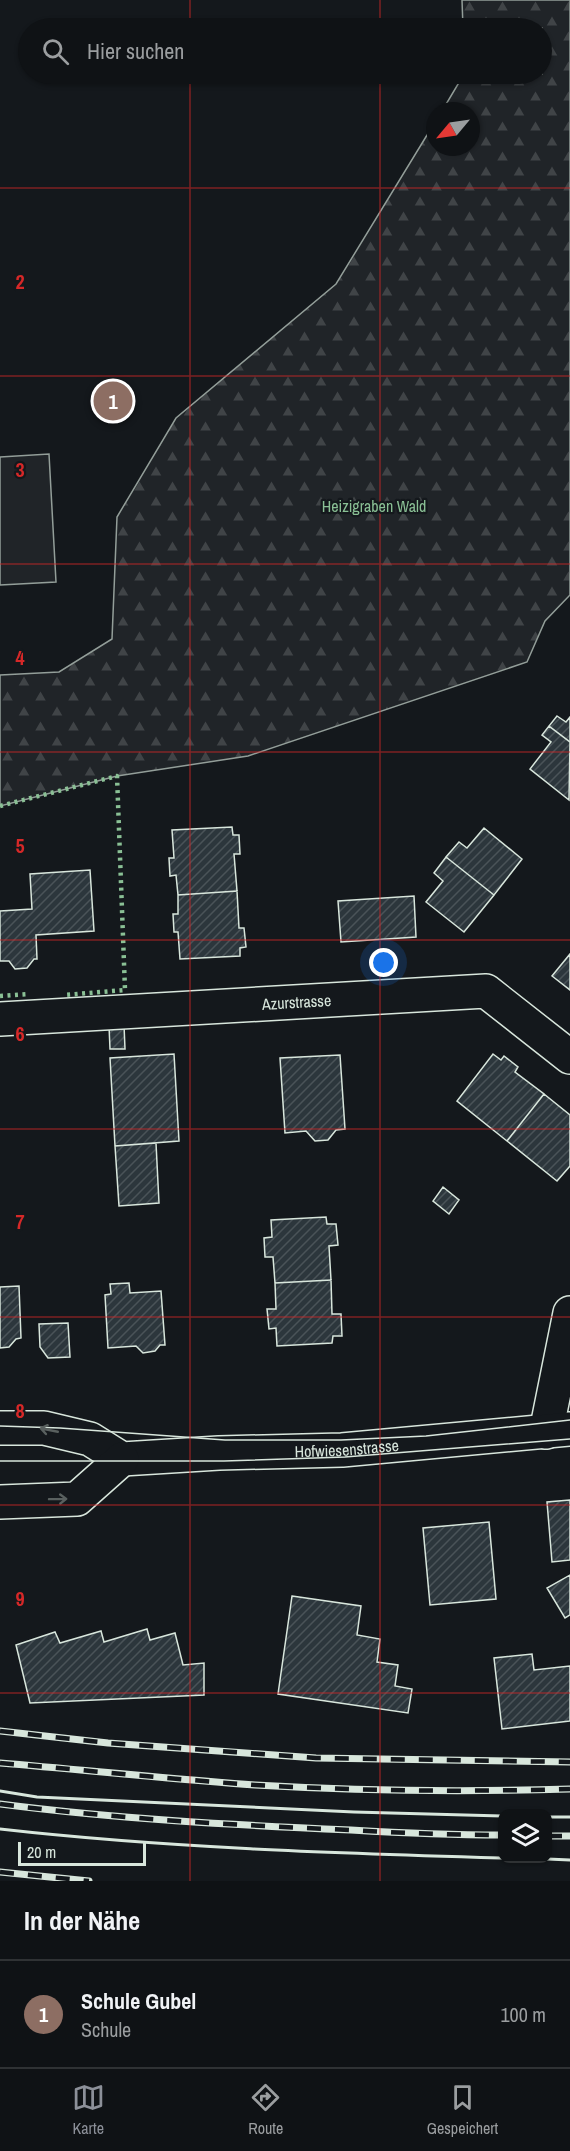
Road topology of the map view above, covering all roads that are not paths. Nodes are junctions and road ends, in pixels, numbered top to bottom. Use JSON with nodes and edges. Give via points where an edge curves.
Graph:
{"nodes":[{"id":1,"x":0,"y":1019,"type":"edge"},
{"id":2,"x":570,"y":1057,"type":"edge"},
{"id":3,"x":570,"y":1313,"type":"edge"},
{"id":4,"x":0,"y":1428,"type":"edge"},
{"id":5,"x":558,"y":1430,"type":"edge"},
{"id":6,"x":122,"y":1459,"type":"junction"},
{"id":7,"x":0,"y":1502,"type":"edge"}],
"edges":[{"from":1,"to":2,"type":"street","name":"Azurstrasse","via":[[486,991]]},
{"from":3,"to":5,"type":"street"},
{"from":6,"to":4,"type":"street","one_way":true,"via":[[90,1439],[44,1428]]},
{"from":5,"to":6,"type":"street","name":"Hofwiesenstrasse","via":[[342,1450]]},
{"from":7,"to":6,"type":"street","one_way":true,"via":[[77,1499]]}]}
